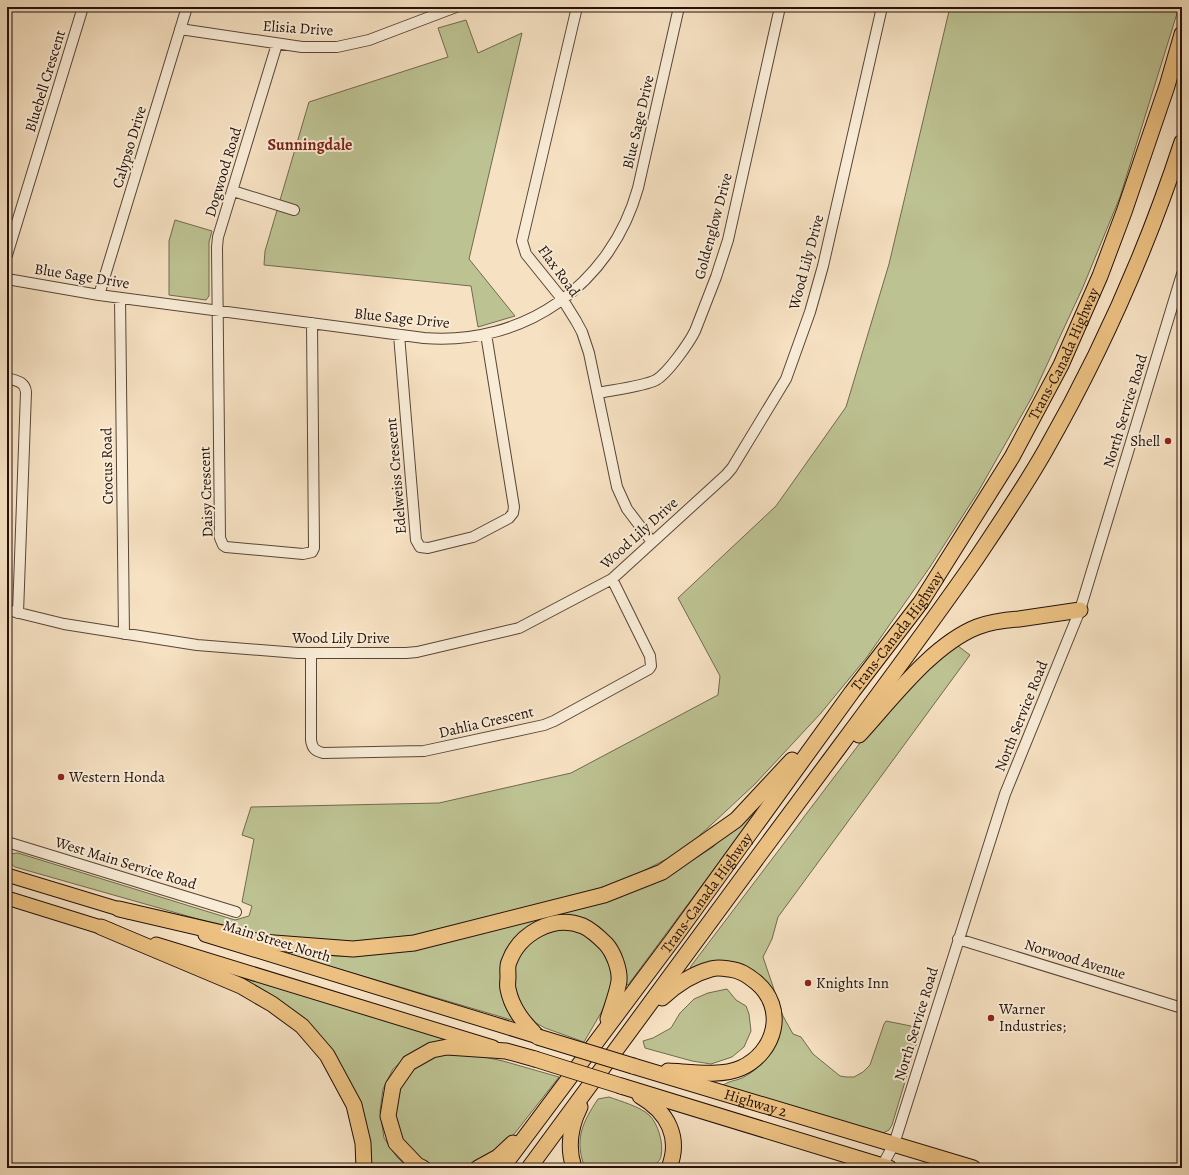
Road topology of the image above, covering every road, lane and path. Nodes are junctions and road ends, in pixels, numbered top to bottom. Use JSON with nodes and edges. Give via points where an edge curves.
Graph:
{"nodes":[{"id":1,"x":83,"y":7,"type":"edge"},
{"id":2,"x":187,"y":7,"type":"edge"},
{"id":3,"x":456,"y":7,"type":"edge"},
{"id":4,"x":577,"y":7,"type":"edge"},
{"id":5,"x":679,"y":7,"type":"edge"},
{"id":6,"x":780,"y":7,"type":"edge"},
{"id":7,"x":882,"y":7,"type":"edge"},
{"id":8,"x":180,"y":29,"type":"junction"},
{"id":9,"x":1182,"y":34,"type":"edge"},
{"id":10,"x":277,"y":44,"type":"junction"},
{"id":11,"x":1182,"y":142,"type":"edge"},
{"id":12,"x":233,"y":191,"type":"junction"},
{"id":13,"x":294,"y":210,"type":"dead end"},
{"id":14,"x":7,"y":255,"type":"edge"},
{"id":15,"x":1182,"y":274,"type":"edge"},
{"id":16,"x":7,"y":279,"type":"edge"},
{"id":17,"x":100,"y":295,"type":"junction"},
{"id":18,"x":120,"y":298,"type":"junction"},
{"id":19,"x":563,"y":300,"type":"junction"},
{"id":20,"x":217,"y":311,"type":"junction"},
{"id":21,"x":312,"y":323,"type":"junction"},
{"id":22,"x":486,"y":334,"type":"junction"},
{"id":23,"x":399,"y":335,"type":"junction"},
{"id":24,"x":7,"y":378,"type":"edge"},
{"id":25,"x":598,"y":393,"type":"junction"},
{"id":26,"x":652,"y":542,"type":"junction"},
{"id":27,"x":612,"y":579,"type":"junction"},
{"id":28,"x":7,"y":610,"type":"edge"},
{"id":29,"x":1080,"y":610,"type":"junction"},
{"id":30,"x":18,"y":613,"type":"junction"},
{"id":31,"x":124,"y":634,"type":"junction"},
{"id":32,"x":311,"y":654,"type":"junction"},
{"id":33,"x":852,"y":692,"type":"junction"},
{"id":34,"x":802,"y":798,"type":"junction"},
{"id":35,"x":7,"y":842,"type":"edge"},
{"id":36,"x":7,"y":875,"type":"edge"},
{"id":37,"x":7,"y":898,"type":"edge"},
{"id":38,"x":119,"y":909,"type":"junction"},
{"id":39,"x":236,"y":912,"type":"dead end"},
{"id":40,"x":101,"y":927,"type":"junction"},
{"id":41,"x":958,"y":939,"type":"junction"},
{"id":42,"x":1182,"y":1008,"type":"edge"},
{"id":43,"x":638,"y":1021,"type":"junction"},
{"id":44,"x":602,"y":1034,"type":"junction"},
{"id":45,"x":538,"y":1037,"type":"junction"},
{"id":46,"x":506,"y":1051,"type":"junction"},
{"id":47,"x":640,"y":1068,"type":"junction"},
{"id":48,"x":590,"y":1085,"type":"junction"},
{"id":49,"x":624,"y":1087,"type":"junction"},
{"id":50,"x":536,"y":1122,"type":"junction"},
{"id":51,"x":894,"y":1144,"type":"junction"},
{"id":52,"x":884,"y":1167,"type":"edge"},
{"id":53,"x":364,"y":1168,"type":"edge"},
{"id":54,"x":423,"y":1168,"type":"edge"},
{"id":55,"x":478,"y":1168,"type":"edge"},
{"id":56,"x":502,"y":1168,"type":"edge"},
{"id":57,"x":529,"y":1168,"type":"edge"},
{"id":58,"x":574,"y":1168,"type":"edge"},
{"id":59,"x":669,"y":1168,"type":"edge"},
{"id":60,"x":973,"y":1168,"type":"edge"}],
"edges":[{"from":1,"to":14,"type":"street","name":"Bluebell Crescent"},
{"from":2,"to":8,"type":"street","name":"Calypso Drive"},
{"from":3,"to":10,"type":"street","name":"Elisia Drive","via":[[369,40],[347,45],[315,47]]},
{"from":4,"to":19,"type":"street","name":"Flax Road","via":[[522,240],[526,254]]},
{"from":5,"to":19,"type":"street","name":"Blue Sage Drive","via":[[638,188],[628,219],[597,267]]},
{"from":6,"to":25,"type":"street","name":"Goldenglow Drive","via":[[728,240],[695,331],[665,372],[655,380]]},
{"from":7,"to":26,"type":"street","name":"Wood Lily Drive","via":[[823,266],[786,379],[732,468]]},
{"from":8,"to":10,"type":"street","name":"Elisia Drive"},
{"from":8,"to":17,"type":"street","name":"Calypso Drive"},
{"from":9,"to":33,"type":"highway","name":"Trans-Canada Highway","via":[[1124,212],[1100,276],[1061,365],[1012,457],[949,559],[921,602]]},
{"from":10,"to":12,"type":"street","name":"Dogwood Road"},
{"from":11,"to":34,"type":"highway","name":"Trans-Canada Highway","via":[[1152,227],[1122,299],[1085,377],[1044,454],[939,613]]},
{"from":12,"to":13,"type":"street"},
{"from":12,"to":20,"type":"street","name":"Dogwood Road","via":[[217,242]]},
{"from":15,"to":29,"type":"street","name":"North Service Road"},
{"from":16,"to":17,"type":"street","name":"Blue Sage Drive"},
{"from":17,"to":18,"type":"street","name":"Blue Sage Drive"},
{"from":18,"to":20,"type":"street","name":"Blue Sage Drive"},
{"from":18,"to":31,"type":"street","name":"Crocus Road"},
{"from":19,"to":22,"type":"street","name":"Blue Sage Drive","via":[[520,324]]},
{"from":19,"to":25,"type":"street","name":"Flax Road","via":[[576,320],[586,343]]},
{"from":20,"to":21,"type":"street","name":"Blue Sage Drive"},
{"from":20,"to":21,"type":"street","name":"Daisy Crescent","via":[[220,538],[223,545],[230,548],[303,554],[312,552],[314,548]]},
{"from":21,"to":23,"type":"street","name":"Blue Sage Drive"},
{"from":22,"to":23,"type":"street","name":"Blue Sage Drive","via":[[447,339]]},
{"from":22,"to":23,"type":"street","name":"Edelweiss Crescent","via":[[513,513],[510,518],[473,537],[428,548],[420,547],[416,540]]},
{"from":24,"to":30,"type":"street","via":[[22,383],[26,388]]},
{"from":25,"to":26,"type":"street","name":"Flax Road","via":[[614,476],[621,498],[634,520]]},
{"from":26,"to":27,"type":"street","name":"Wood Lily Drive"},
{"from":27,"to":32,"type":"street","name":"Wood Lily Drive","via":[[513,630],[412,653]]},
{"from":27,"to":32,"type":"street","name":"Dahlia Crescent","via":[[650,656],[650,669],[544,725],[424,751],[318,752],[311,745]]},
{"from":28,"to":30,"type":"street","name":"Wood Lily Drive"},
{"from":29,"to":34,"type":"highway","via":[[978,626],[953,639],[903,686]]},
{"from":29,"to":41,"type":"street","name":"North Service Road","via":[[1005,794]]},
{"from":30,"to":31,"type":"street","name":"Wood Lily Drive"},
{"from":31,"to":32,"type":"street","name":"Wood Lily Drive","via":[[197,645]]},
{"from":33,"to":38,"type":"highway","via":[[776,779],[736,820],[662,872],[604,896],[414,943],[353,949],[261,942]]},
{"from":33,"to":44,"type":"highway","name":"Trans-Canada Highway"},
{"from":34,"to":43,"type":"highway","name":"Trans-Canada Highway"},
{"from":35,"to":39,"type":"street","name":"West Main Service Road"},
{"from":36,"to":38,"type":"main road","name":"Main Street North"},
{"from":37,"to":40,"type":"main road"},
{"from":38,"to":45,"type":"main road","name":"Main Street North"},
{"from":40,"to":46,"type":"main road"},
{"from":40,"to":53,"type":"highway","via":[[241,986],[302,1026],[327,1055],[354,1105],[363,1143]]},
{"from":41,"to":42,"type":"street","name":"Norwood Avenue"},
{"from":41,"to":51,"type":"street","name":"North Service Road"},
{"from":43,"to":47,"type":"highway","via":[[681,982],[712,968],[737,970],[747,975],[766,993],[772,1005],[774,1019],[770,1041],[762,1054],[740,1069],[708,1073]]},
{"from":43,"to":48,"type":"highway","name":"Trans-Canada Highway"},
{"from":44,"to":45,"type":"highway","via":[[615,1000],[619,979],[617,967],[610,949],[597,934],[582,926],[565,923],[549,924],[532,932],[517,947],[508,963],[507,988],[512,1002],[522,1022]]},
{"from":44,"to":50,"type":"highway","name":"Trans-Canada Highway"},
{"from":45,"to":47,"type":"highway","name":"Highway 2","bridge":true},
{"from":46,"to":49,"type":"highway","name":"Highway 2","bridge":true},
{"from":46,"to":54,"type":"highway","name":"Highway 2","via":[[447,1047],[432,1050],[409,1063],[393,1086],[388,1116],[396,1143]]},
{"from":47,"to":51,"type":"highway","name":"Highway 2"},
{"from":48,"to":57,"type":"highway","name":"Trans-Canada Highway"},
{"from":48,"to":58,"type":"highway","via":[[576,1115],[571,1134],[569,1147]]},
{"from":49,"to":52,"type":"highway","name":"Highway 2"},
{"from":49,"to":59,"type":"highway","via":[[648,1101],[670,1126],[674,1152]]},
{"from":50,"to":55,"type":"highway","via":[[498,1157]]},
{"from":50,"to":56,"type":"highway","name":"Trans-Canada Highway"},
{"from":51,"to":52,"type":"street","name":"North Service Road"},
{"from":51,"to":60,"type":"highway","name":"Highway 2"}]}
